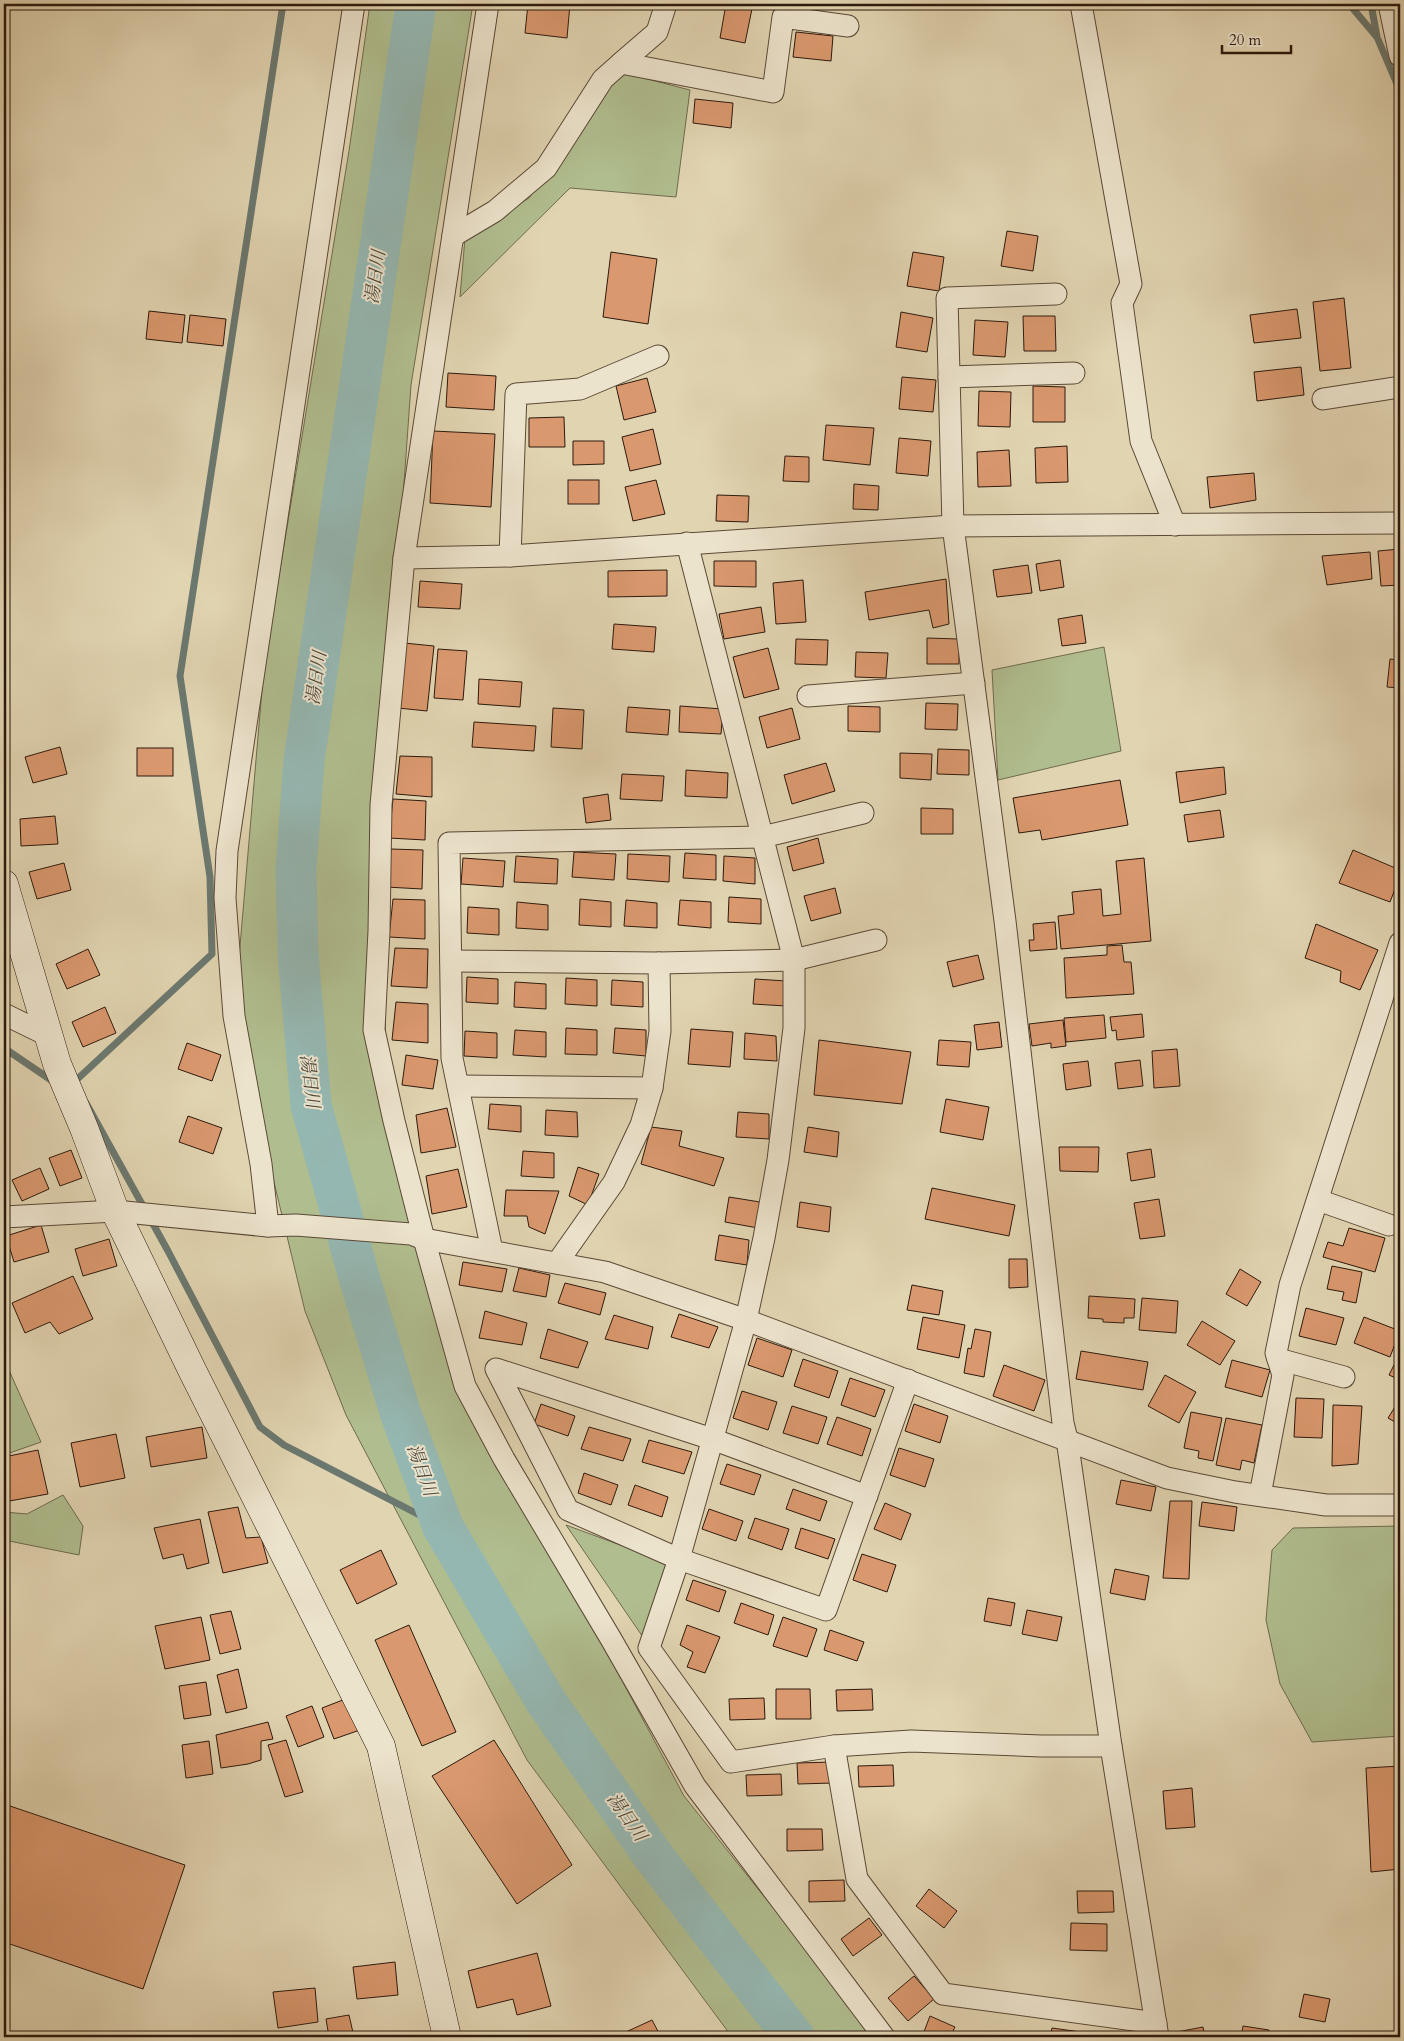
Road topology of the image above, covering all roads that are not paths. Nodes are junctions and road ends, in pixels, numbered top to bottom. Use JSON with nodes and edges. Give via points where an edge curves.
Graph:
{"nodes":[{"id":1,"x":354,"y":4,"type":"edge"},
{"id":2,"x":488,"y":4,"type":"edge"},
{"id":3,"x":666,"y":4,"type":"edge"},
{"id":4,"x":1081,"y":4,"type":"edge"},
{"id":5,"x":1389,"y":4,"type":"edge"},
{"id":6,"x":848,"y":26,"type":"dead end"},
{"id":7,"x":1400,"y":56,"type":"edge"},
{"id":8,"x":621,"y":64,"type":"junction"},
{"id":9,"x":453,"y":236,"type":"junction"},
{"id":10,"x":1056,"y":294,"type":"dead end"},
{"id":11,"x":658,"y":356,"type":"dead end"},
{"id":12,"x":1074,"y":373,"type":"dead end"},
{"id":13,"x":949,"y":377,"type":"junction"},
{"id":14,"x":1400,"y":387,"type":"edge"},
{"id":15,"x":1323,"y":399,"type":"dead end"},
{"id":16,"x":1400,"y":523,"type":"edge"},
{"id":17,"x":1175,"y":525,"type":"junction"},
{"id":18,"x":952,"y":526,"type":"junction"},
{"id":19,"x":686,"y":543,"type":"junction"},
{"id":20,"x":510,"y":556,"type":"junction"},
{"id":21,"x":404,"y":558,"type":"junction"},
{"id":22,"x":974,"y":683,"type":"junction"},
{"id":23,"x":808,"y":696,"type":"dead end"},
{"id":24,"x":863,"y":813,"type":"dead end"},
{"id":25,"x":762,"y":837,"type":"junction"},
{"id":26,"x":4,"y":884,"type":"edge"},
{"id":27,"x":876,"y":940,"type":"dead end"},
{"id":28,"x":1400,"y":943,"type":"edge"},
{"id":29,"x":794,"y":960,"type":"junction"},
{"id":30,"x":451,"y":961,"type":"junction"},
{"id":31,"x":659,"y":963,"type":"junction"},
{"id":32,"x":4,"y":1014,"type":"edge"},
{"id":33,"x":49,"y":1036,"type":"junction"},
{"id":34,"x":458,"y":1086,"type":"junction"},
{"id":35,"x":652,"y":1088,"type":"junction"},
{"id":36,"x":1318,"y":1200,"type":"junction"},
{"id":37,"x":123,"y":1212,"type":"junction"},
{"id":38,"x":4,"y":1217,"type":"edge"},
{"id":39,"x":1389,"y":1225,"type":"dead end"},
{"id":40,"x":268,"y":1226,"type":"junction"},
{"id":41,"x":417,"y":1236,"type":"junction"},
{"id":42,"x":492,"y":1251,"type":"junction"},
{"id":43,"x":557,"y":1263,"type":"junction"},
{"id":44,"x":746,"y":1320,"type":"junction"},
{"id":45,"x":1278,"y":1359,"type":"junction"},
{"id":46,"x":1344,"y":1377,"type":"dead end"},
{"id":47,"x":908,"y":1380,"type":"junction"},
{"id":48,"x":712,"y":1439,"type":"junction"},
{"id":49,"x":1068,"y":1439,"type":"junction"},
{"id":50,"x":1260,"y":1495,"type":"junction"},
{"id":51,"x":867,"y":1496,"type":"junction"},
{"id":52,"x":1400,"y":1505,"type":"edge"},
{"id":53,"x":679,"y":1559,"type":"junction"},
{"id":54,"x":834,"y":1746,"type":"junction"},
{"id":55,"x":1111,"y":1746,"type":"junction"},
{"id":56,"x":1157,"y":2030,"type":"edge"},
{"id":57,"x":447,"y":2037,"type":"edge"},
{"id":58,"x":884,"y":2037,"type":"edge"}],
"edges":[{"from":1,"to":40,"type":"street","via":[[227,851],[225,898],[234,1016],[261,1164]]},
{"from":2,"to":9,"type":"street"},
{"from":3,"to":8,"type":"street","via":[[657,32]]},
{"from":4,"to":17,"type":"street","via":[[1131,284],[1122,303],[1141,441]]},
{"from":5,"to":7,"type":"street"},
{"from":6,"to":8,"type":"street","via":[[783,17],[773,92]]},
{"from":8,"to":9,"type":"street","via":[[604,79],[546,168],[495,211]]},
{"from":9,"to":21,"type":"street"},
{"from":10,"to":13,"type":"street","via":[[948,298]]},
{"from":11,"to":20,"type":"street","via":[[580,389],[516,394]]},
{"from":12,"to":13,"type":"street"},
{"from":13,"to":18,"type":"street"},
{"from":14,"to":15,"type":"street"},
{"from":16,"to":17,"type":"street"},
{"from":17,"to":18,"type":"street"},
{"from":18,"to":19,"type":"street"},
{"from":18,"to":22,"type":"street"},
{"from":19,"to":20,"type":"street"},
{"from":19,"to":25,"type":"street"},
{"from":20,"to":21,"type":"street"},
{"from":21,"to":41,"type":"street","via":[[381,805],[374,1030]]},
{"from":22,"to":23,"type":"street"},
{"from":22,"to":49,"type":"street","via":[[1007,930],[1063,1423]]},
{"from":24,"to":25,"type":"street"},
{"from":25,"to":29,"type":"street"},
{"from":25,"to":30,"type":"street","via":[[449,843]]},
{"from":26,"to":33,"type":"street"},
{"from":27,"to":29,"type":"street"},
{"from":28,"to":36,"type":"street"},
{"from":29,"to":31,"type":"street"},
{"from":29,"to":44,"type":"street","via":[[794,1028],[778,1160]]},
{"from":30,"to":31,"type":"street"},
{"from":30,"to":34,"type":"street","via":[[452,1058]]},
{"from":31,"to":35,"type":"street","via":[[660,1031]]},
{"from":32,"to":33,"type":"street"},
{"from":33,"to":37,"type":"street","via":[[73,1103]]},
{"from":34,"to":35,"type":"street"},
{"from":34,"to":42,"type":"street"},
{"from":35,"to":43,"type":"street","via":[[641,1125],[614,1182]]},
{"from":36,"to":39,"type":"street"},
{"from":36,"to":45,"type":"street","via":[[1290,1285],[1276,1353]]},
{"from":37,"to":38,"type":"street"},
{"from":37,"to":40,"type":"street"},
{"from":37,"to":57,"type":"street","via":[[202,1389],[381,1746]]},
{"from":40,"to":41,"type":"street","via":[[296,1225]]},
{"from":41,"to":42,"type":"street"},
{"from":41,"to":58,"type":"street","via":[[465,1386],[504,1459],[696,1786]]},
{"from":42,"to":43,"type":"street"},
{"from":43,"to":44,"type":"street","via":[[605,1272]]},
{"from":44,"to":47,"type":"street"},
{"from":44,"to":48,"type":"street"},
{"from":45,"to":46,"type":"street"},
{"from":45,"to":50,"type":"street","via":[[1283,1375]]},
{"from":47,"to":49,"type":"street"},
{"from":47,"to":51,"type":"street"},
{"from":48,"to":51,"type":"street"},
{"from":48,"to":53,"type":"street"},
{"from":48,"to":53,"type":"street","via":[[496,1369],[568,1510]]},
{"from":49,"to":50,"type":"street","via":[[1167,1478]]},
{"from":49,"to":55,"type":"street"},
{"from":50,"to":52,"type":"street","via":[[1326,1506]]},
{"from":51,"to":53,"type":"street","via":[[826,1610]]},
{"from":53,"to":54,"type":"street","via":[[649,1648],[731,1762]]},
{"from":54,"to":55,"type":"street","via":[[911,1741]]},
{"from":54,"to":56,"type":"street","via":[[857,1879],[943,1994]]},
{"from":55,"to":56,"type":"street"}]}
